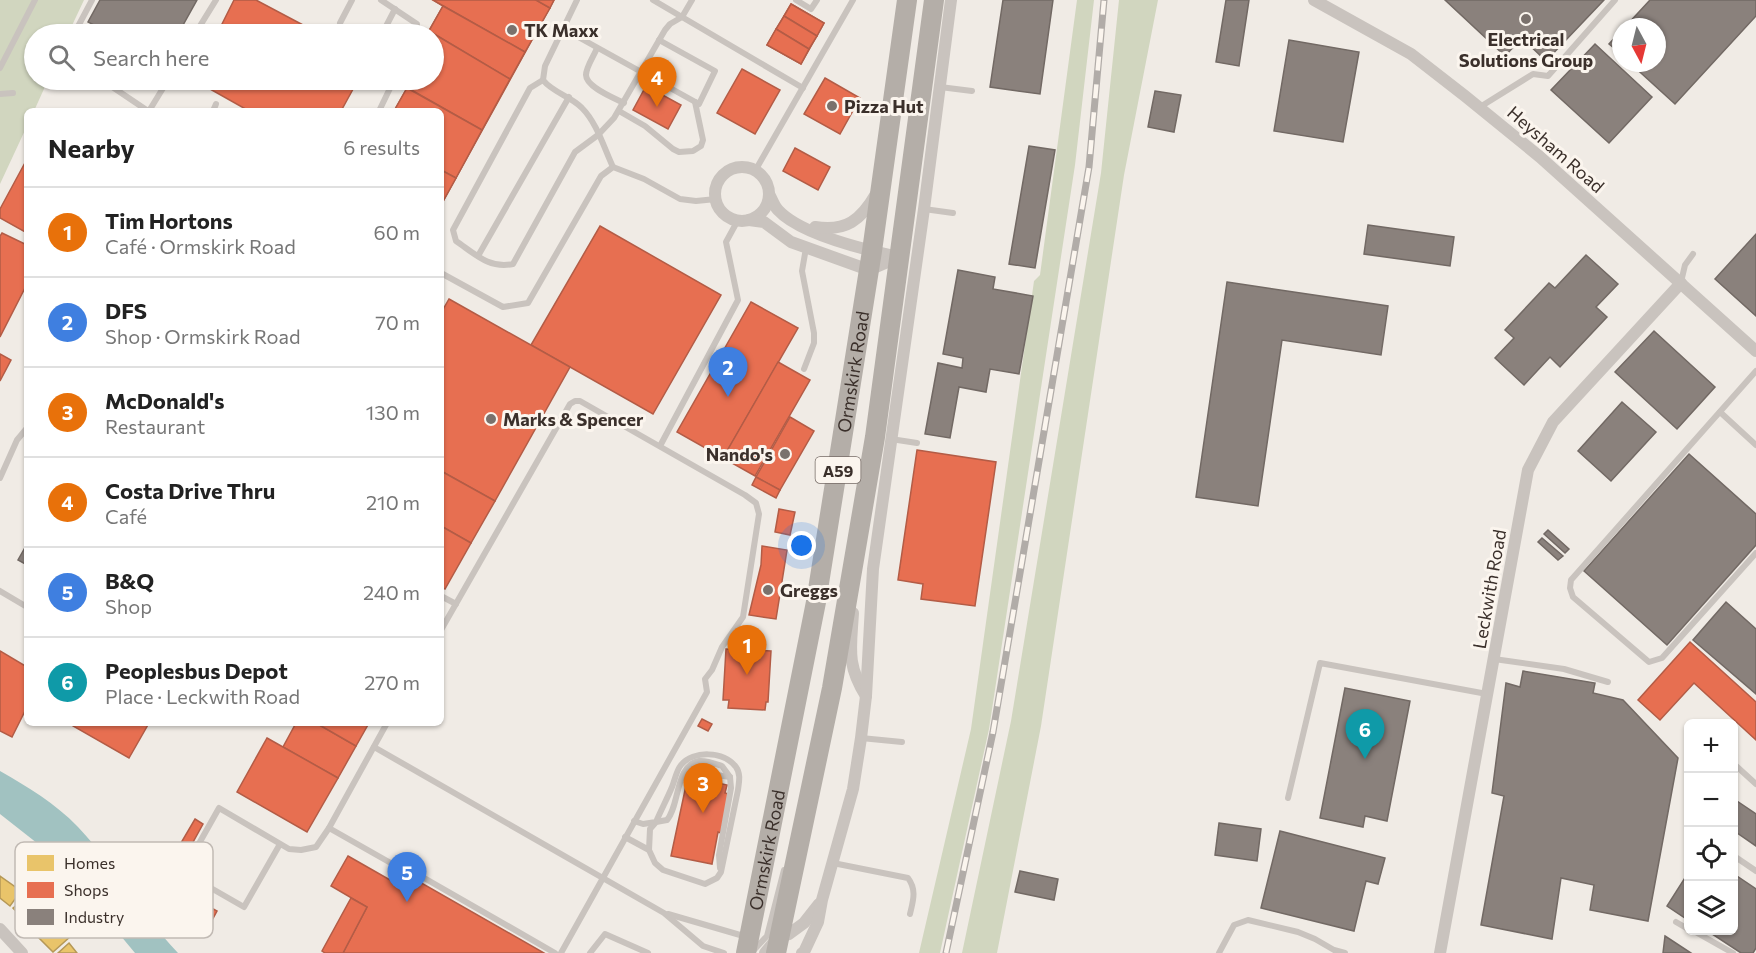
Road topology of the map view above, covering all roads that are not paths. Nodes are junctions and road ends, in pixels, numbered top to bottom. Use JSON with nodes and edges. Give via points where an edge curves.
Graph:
{"nodes":[{"id":1,"x":35,"y":0,"type":"edge"},
{"id":2,"x":92,"y":0,"type":"edge"},
{"id":3,"x":216,"y":0,"type":"edge"},
{"id":4,"x":352,"y":0,"type":"edge"},
{"id":5,"x":381,"y":0,"type":"edge"},
{"id":6,"x":577,"y":0,"type":"edge"},
{"id":7,"x":653,"y":0,"type":"edge"},
{"id":8,"x":692,"y":0,"type":"edge"},
{"id":9,"x":796,"y":0,"type":"edge"},
{"id":10,"x":816,"y":0,"type":"edge"},
{"id":11,"x":853,"y":0,"type":"edge"},
{"id":12,"x":907,"y":0,"type":"edge"},
{"id":13,"x":934,"y":0,"type":"edge"},
{"id":14,"x":951,"y":0,"type":"edge"},
{"id":15,"x":1615,"y":0,"type":"edge"},
{"id":16,"x":1320,"y":2,"type":"edge"},
{"id":17,"x":395,"y":9,"type":"junction"},
{"id":18,"x":682,"y":17,"type":"junction"},
{"id":19,"x":340,"y":23,"type":"dead end"},
{"id":20,"x":79,"y":24,"type":"edge"},
{"id":21,"x":201,"y":24,"type":"edge"},
{"id":22,"x":387,"y":24,"type":"edge"},
{"id":23,"x":417,"y":24,"type":"edge"},
{"id":24,"x":562,"y":28,"type":"junction"},
{"id":25,"x":659,"y":40,"type":"junction"},
{"id":26,"x":597,"y":48,"type":"junction"},
{"id":27,"x":0,"y":68,"type":"edge"},
{"id":28,"x":641,"y":73,"type":"junction"},
{"id":29,"x":543,"y":80,"type":"junction"},
{"id":30,"x":940,"y":87,"type":"junction"},
{"id":31,"x":803,"y":88,"type":"junction"},
{"id":32,"x":117,"y":90,"type":"edge"},
{"id":33,"x":162,"y":90,"type":"edge"},
{"id":34,"x":389,"y":90,"type":"edge"},
{"id":35,"x":972,"y":91,"type":"dead end"},
{"id":36,"x":13,"y":93,"type":"dead end"},
{"id":37,"x":0,"y":94,"type":"edge"},
{"id":38,"x":568,"y":97,"type":"junction"},
{"id":39,"x":694,"y":102,"type":"junction"},
{"id":40,"x":624,"y":103,"type":"junction"},
{"id":41,"x":1479,"y":107,"type":"junction"},
{"id":42,"x":144,"y":108,"type":"edge"},
{"id":43,"x":150,"y":108,"type":"edge"},
{"id":44,"x":380,"y":108,"type":"edge"},
{"id":45,"x":619,"y":111,"type":"junction"},
{"id":46,"x":598,"y":135,"type":"junction"},
{"id":47,"x":614,"y":167,"type":"junction"},
{"id":48,"x":755,"y":171,"type":"junction"},
{"id":49,"x":881,"y":188,"type":"junction"},
{"id":50,"x":769,"y":194,"type":"junction"},
{"id":51,"x":716,"y":199,"type":"junction"},
{"id":52,"x":924,"y":209,"type":"junction"},
{"id":53,"x":953,"y":213,"type":"dead end"},
{"id":54,"x":743,"y":220,"type":"junction"},
{"id":55,"x":794,"y":222,"type":"junction"},
{"id":56,"x":806,"y":248,"type":"junction"},
{"id":57,"x":1693,"y":254,"type":"dead end"},
{"id":58,"x":478,"y":256,"type":"junction"},
{"id":59,"x":899,"y":257,"type":"junction"},
{"id":60,"x":870,"y":260,"type":"junction"},
{"id":61,"x":444,"y":275,"type":"edge"},
{"id":62,"x":1681,"y":283,"type":"junction"},
{"id":63,"x":1756,"y":351,"type":"edge"},
{"id":64,"x":804,"y":369,"type":"dead end"},
{"id":65,"x":1756,"y":371,"type":"edge"},
{"id":66,"x":1720,"y":412,"type":"junction"},
{"id":67,"x":24,"y":432,"type":"edge"},
{"id":68,"x":891,"y":440,"type":"junction"},
{"id":69,"x":917,"y":443,"type":"dead end"},
{"id":70,"x":1756,"y":445,"type":"edge"},
{"id":71,"x":660,"y":446,"type":"junction"},
{"id":72,"x":0,"y":478,"type":"edge"},
{"id":73,"x":859,"y":531,"type":"junction"},
{"id":74,"x":1756,"y":553,"type":"edge"},
{"id":75,"x":0,"y":591,"type":"edge"},
{"id":76,"x":444,"y":598,"type":"edge"},
{"id":77,"x":456,"y":604,"type":"junction"},
{"id":78,"x":24,"y":605,"type":"edge"},
{"id":79,"x":444,"y":625,"type":"edge"},
{"id":80,"x":1494,"y":658,"type":"junction"},
{"id":81,"x":1608,"y":682,"type":"dead end"},
{"id":82,"x":1488,"y":694,"type":"junction"},
{"id":83,"x":866,"y":696,"type":"junction"},
{"id":84,"x":385,"y":726,"type":"edge"},
{"id":85,"x":861,"y":738,"type":"junction"},
{"id":86,"x":902,"y":742,"type":"dead end"},
{"id":87,"x":374,"y":747,"type":"junction"},
{"id":88,"x":1738,"y":768,"type":"edge"},
{"id":89,"x":682,"y":777,"type":"junction"},
{"id":90,"x":730,"y":777,"type":"junction"},
{"id":91,"x":1756,"y":784,"type":"edge"},
{"id":92,"x":1288,"y":798,"type":"dead end"},
{"id":93,"x":634,"y":821,"type":"junction"},
{"id":94,"x":656,"y":822,"type":"junction"},
{"id":95,"x":329,"y":828,"type":"junction"},
{"id":96,"x":625,"y":837,"type":"junction"},
{"id":97,"x":200,"y":842,"type":"edge"},
{"id":98,"x":280,"y":844,"type":"junction"},
{"id":99,"x":649,"y":850,"type":"junction"},
{"id":100,"x":1738,"y":859,"type":"edge"},
{"id":101,"x":832,"y":863,"type":"junction"},
{"id":102,"x":785,"y":864,"type":"dead end"},
{"id":103,"x":1756,"y":871,"type":"edge"},
{"id":104,"x":721,"y":872,"type":"junction"},
{"id":105,"x":604,"y":878,"type":"junction"},
{"id":106,"x":213,"y":889,"type":"edge"},
{"id":107,"x":822,"y":900,"type":"junction"},
{"id":108,"x":664,"y":913,"type":"junction"},
{"id":109,"x":910,"y":914,"type":"dead end"},
{"id":110,"x":1676,"y":921,"type":"dead end"},
{"id":111,"x":1684,"y":926,"type":"edge"},
{"id":112,"x":0,"y":929,"type":"edge"},
{"id":113,"x":1699,"y":935,"type":"edge"},
{"id":114,"x":762,"y":946,"type":"edge"},
{"id":115,"x":22,"y":953,"type":"edge"},
{"id":116,"x":555,"y":953,"type":"edge"},
{"id":117,"x":561,"y":953,"type":"edge"},
{"id":118,"x":590,"y":953,"type":"edge"},
{"id":119,"x":648,"y":953,"type":"edge"},
{"id":120,"x":724,"y":953,"type":"edge"},
{"id":121,"x":802,"y":953,"type":"edge"},
{"id":122,"x":1219,"y":953,"type":"edge"},
{"id":123,"x":1345,"y":953,"type":"edge"},
{"id":124,"x":1440,"y":953,"type":"edge"},
{"id":125,"x":1733,"y":953,"type":"edge"}],
"edges":[{"from":1,"to":27,"type":"lane"},
{"from":2,"to":20,"type":"lane"},
{"from":3,"to":21,"type":"lane"},
{"from":4,"to":19,"type":"lane"},
{"from":5,"to":17,"type":"lane"},
{"from":6,"to":24,"type":"lane"},
{"from":7,"to":18,"type":"lane"},
{"from":8,"to":18,"type":"lane"},
{"from":9,"to":10,"type":"lane","via":[[811,9]]},
{"from":11,"to":31,"type":"lane"},
{"from":12,"to":49,"type":"highway","name":"Ormskirk Road","number":"A59"},
{"from":13,"to":59,"type":"highway","name":"Ormskirk Road","number":"A59"},
{"from":14,"to":30,"type":"street"},
{"from":15,"to":41,"type":"lane","via":[[1548,76],[1533,74]]},
{"from":16,"to":41,"type":"street","name":"Heysham Road","via":[[1411,54]]},
{"from":17,"to":22,"type":"lane"},
{"from":17,"to":23,"type":"lane"},
{"from":18,"to":25,"type":"lane","via":[[669,24]]},
{"from":18,"to":31,"type":"lane"},
{"from":24,"to":26,"type":"lane"},
{"from":24,"to":29,"type":"lane"},
{"from":25,"to":28,"type":"lane"},
{"from":25,"to":39,"type":"lane","via":[[715,71],[699,104]]},
{"from":26,"to":28,"type":"lane"},
{"from":26,"to":40,"type":"lane","via":[[586,79]]},
{"from":28,"to":39,"type":"lane"},
{"from":28,"to":40,"type":"lane"},
{"from":29,"to":38,"type":"lane"},
{"from":29,"to":58,"type":"lane","via":[[530,88],[453,230],[456,241]]},
{"from":30,"to":35,"type":"lane"},
{"from":30,"to":52,"type":"street"},
{"from":31,"to":48,"type":"lane"},
{"from":32,"to":42,"type":"lane"},
{"from":33,"to":43,"type":"lane"},
{"from":34,"to":44,"type":"lane"},
{"from":36,"to":37,"type":"lane"},
{"from":38,"to":46,"type":"lane","via":[[583,108]]},
{"from":38,"to":58,"type":"lane"},
{"from":39,"to":45,"type":"lane","via":[[703,140],[693,151],[673,149]]},
{"from":40,"to":45,"type":"lane"},
{"from":41,"to":62,"type":"street","name":"Heysham Road","via":[[1540,156]]},
{"from":45,"to":46,"type":"lane"},
{"from":46,"to":47,"type":"lane"},
{"from":46,"to":58,"type":"lane","via":[[575,152],[513,264],[500,267]]},
{"from":47,"to":51,"type":"lane","via":[[680,199]]},
{"from":47,"to":61,"type":"lane","via":[[601,176],[528,303],[503,307]]},
{"from":48,"to":50,"type":"street","via":[[765,181]]},
{"from":48,"to":51,"type":"street","via":[[739,167],[723,175]]},
{"from":49,"to":55,"type":"street","via":[[863,214],[835,229]]},
{"from":49,"to":60,"type":"highway","name":"Ormskirk Road","number":"A59"},
{"from":50,"to":54,"type":"street","via":[[763,210]]},
{"from":50,"to":55,"type":"street","via":[[778,210]]},
{"from":51,"to":54,"type":"street","via":[[723,213]]},
{"from":52,"to":53,"type":"lane"},
{"from":52,"to":68,"type":"street"},
{"from":54,"to":56,"type":"street","via":[[764,222],[779,235]]},
{"from":54,"to":71,"type":"lane","via":[[726,242],[738,300]]},
{"from":55,"to":60,"type":"street","via":[[853,246]]},
{"from":56,"to":60,"type":"street"},
{"from":56,"to":64,"type":"lane","via":[[802,271],[814,343]]},
{"from":57,"to":62,"type":"lane","via":[[1685,265]]},
{"from":59,"to":60,"type":"street"},
{"from":59,"to":60,"type":"street"},
{"from":59,"to":73,"type":"highway","name":"Ormskirk Road","number":"A59"},
{"from":60,"to":114,"type":"highway","name":"Ormskirk Road","number":"A59"},
{"from":62,"to":63,"type":"street","name":"Heysham Road"},
{"from":62,"to":80,"type":"street","name":"Leckwith Road","via":[[1553,422],[1528,470]]},
{"from":65,"to":66,"type":"lane"},
{"from":66,"to":70,"type":"lane"},
{"from":66,"to":74,"type":"lane","via":[[1571,580],[1570,588],[1573,597],[1649,662],[1662,658]]},
{"from":67,"to":72,"type":"lane"},
{"from":68,"to":69,"type":"lane"},
{"from":68,"to":83,"type":"street","via":[[873,569]]},
{"from":71,"to":77,"type":"lane","via":[[580,400],[572,402]]},
{"from":71,"to":93,"type":"lane","via":[[753,500],[759,514],[743,617],[722,646],[705,679],[707,692]]},
{"from":73,"to":83,"type":"street","via":[[851,654],[855,678]]},
{"from":73,"to":114,"type":"highway","name":"Ormskirk Road","number":"A59","via":[[832,688],[802,811]]},
{"from":75,"to":78,"type":"lane"},
{"from":76,"to":77,"type":"lane"},
{"from":77,"to":79,"type":"lane"},
{"from":80,"to":81,"type":"lane","via":[[1564,669]]},
{"from":80,"to":82,"type":"street","name":"Leckwith Road"},
{"from":82,"to":92,"type":"lane","via":[[1320,663]]},
{"from":82,"to":124,"type":"street","name":"Leckwith Road"},
{"from":83,"to":85,"type":"street"},
{"from":84,"to":87,"type":"lane"},
{"from":85,"to":86,"type":"lane"},
{"from":85,"to":101,"type":"street","via":[[853,789]]},
{"from":87,"to":95,"type":"lane"},
{"from":87,"to":105,"type":"lane"},
{"from":88,"to":91,"type":"lane"},
{"from":89,"to":90,"type":"lane","via":[[691,771]]},
{"from":89,"to":90,"type":"lane","via":[[689,766],[700,760],[722,766]]},
{"from":89,"to":94,"type":"lane","via":[[672,814],[667,820]]},
{"from":90,"to":104,"type":"lane","via":[[718,855]]},
{"from":93,"to":94,"type":"lane"},
{"from":93,"to":96,"type":"lane"},
{"from":94,"to":99,"type":"lane","via":[[650,829]]},
{"from":94,"to":104,"type":"lane","via":[[679,767],[687,759],[703,754],[730,762],[740,776]]},
{"from":95,"to":98,"type":"lane","via":[[321,843],[309,849],[295,850]]},
{"from":95,"to":116,"type":"lane"},
{"from":96,"to":99,"type":"lane"},
{"from":96,"to":105,"type":"lane"},
{"from":97,"to":98,"type":"lane","via":[[219,808]]},
{"from":98,"to":106,"type":"lane","via":[[244,907]]},
{"from":99,"to":104,"type":"lane","via":[[663,870],[694,881],[705,884]]},
{"from":100,"to":103,"type":"lane"},
{"from":101,"to":107,"type":"street"},
{"from":101,"to":109,"type":"lane","via":[[908,878],[915,895]]},
{"from":102,"to":114,"type":"lane"},
{"from":105,"to":108,"type":"lane"},
{"from":105,"to":117,"type":"lane"},
{"from":107,"to":114,"type":"street","via":[[797,929]]},
{"from":107,"to":121,"type":"street","via":[[818,922]]},
{"from":108,"to":114,"type":"lane"},
{"from":108,"to":120,"type":"lane","via":[[703,946]]},
{"from":110,"to":111,"type":"lane"},
{"from":112,"to":115,"type":"street"},
{"from":113,"to":125,"type":"lane"},
{"from":118,"to":119,"type":"lane","via":[[605,934]]},
{"from":122,"to":123,"type":"lane","via":[[1234,925],[1248,920],[1298,932]]}]}
